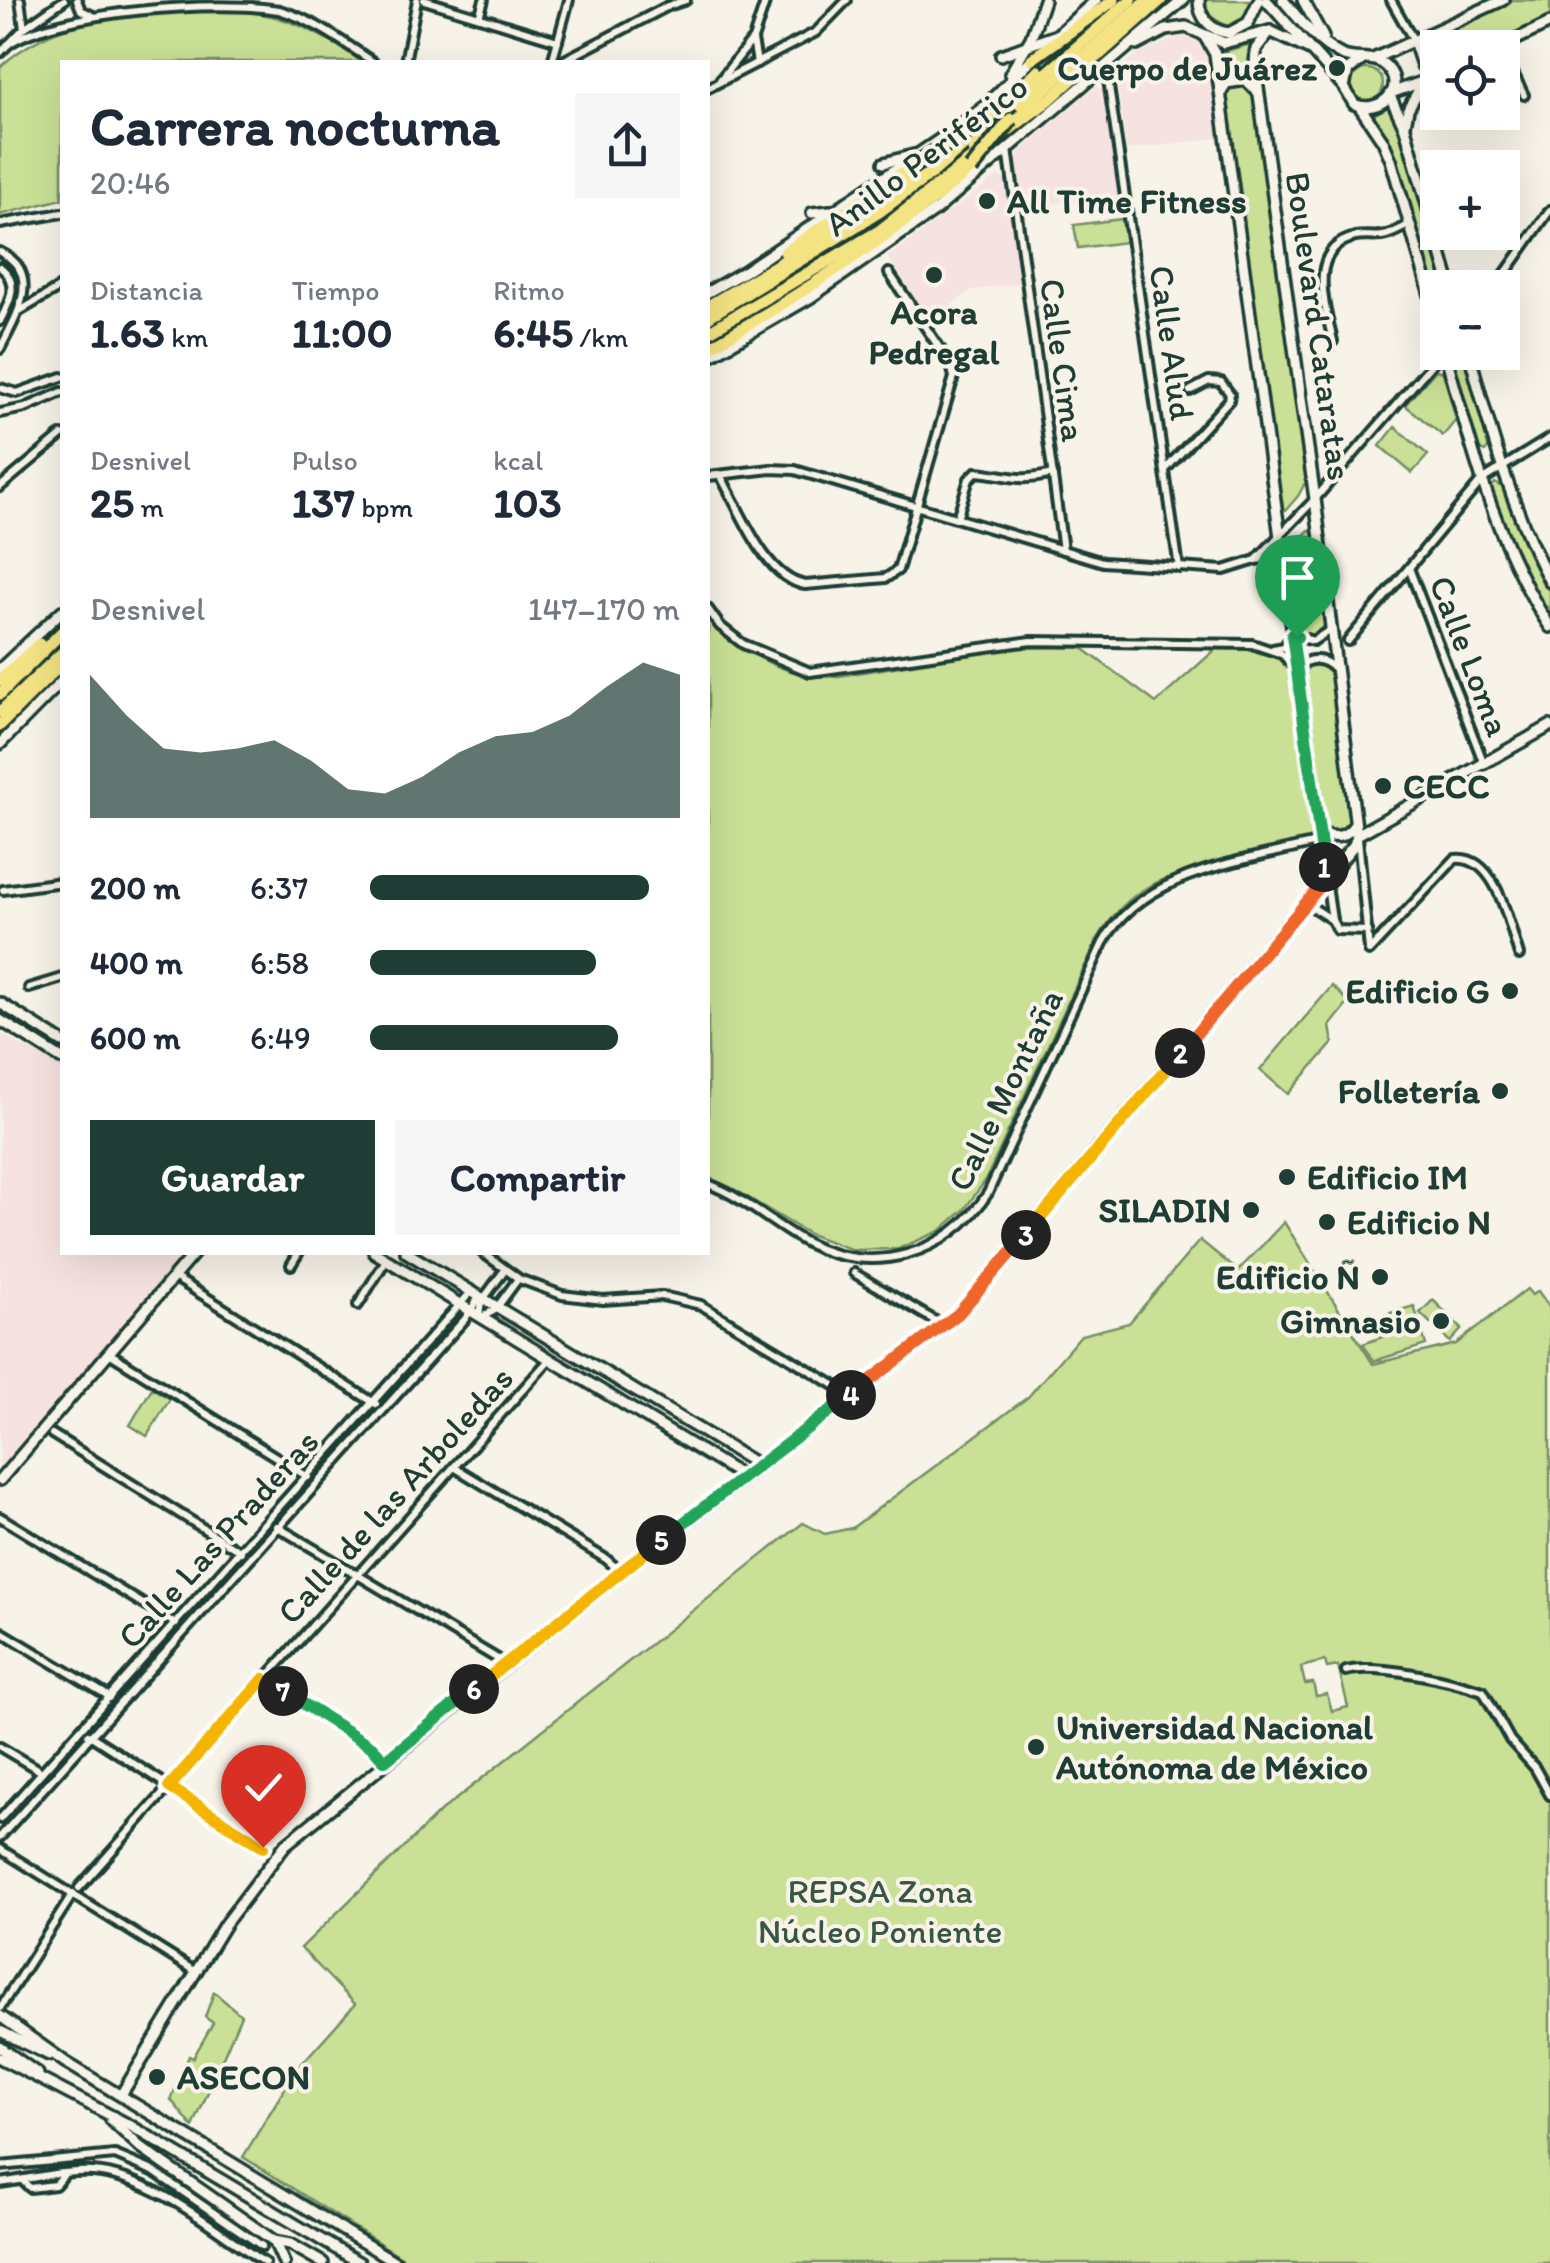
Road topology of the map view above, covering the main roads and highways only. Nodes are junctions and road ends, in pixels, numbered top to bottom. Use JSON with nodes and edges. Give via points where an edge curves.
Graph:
{"nodes":[{"id":1,"x":1044,"y":0,"type":"edge"},
{"id":2,"x":1096,"y":0,"type":"edge"},
{"id":3,"x":1118,"y":0,"type":"edge"},
{"id":4,"x":1131,"y":0,"type":"edge"},
{"id":5,"x":1148,"y":0,"type":"edge"},
{"id":6,"x":1161,"y":0,"type":"edge"},
{"id":7,"x":1183,"y":0,"type":"edge"},
{"id":8,"x":1198,"y":0,"type":"edge"},
{"id":9,"x":1263,"y":0,"type":"edge"},
{"id":10,"x":1283,"y":0,"type":"edge"},
{"id":11,"x":1303,"y":0,"type":"edge"},
{"id":12,"x":1503,"y":0,"type":"edge"},
{"id":13,"x":1550,"y":23,"type":"edge"},
{"id":14,"x":1270,"y":31,"type":"junction"},
{"id":15,"x":1056,"y":35,"type":"junction"},
{"id":16,"x":1205,"y":37,"type":"junction"},
{"id":17,"x":1520,"y":38,"type":"edge"},
{"id":18,"x":1414,"y":41,"type":"junction"},
{"id":19,"x":1027,"y":45,"type":"junction"},
{"id":20,"x":1330,"y":48,"type":"junction"},
{"id":21,"x":1312,"y":51,"type":"junction"},
{"id":22,"x":1122,"y":53,"type":"junction"},
{"id":23,"x":1001,"y":54,"type":"dead end"},
{"id":24,"x":1032,"y":59,"type":"junction"},
{"id":25,"x":1420,"y":59,"type":"edge"},
{"id":26,"x":1368,"y":60,"type":"junction"},
{"id":27,"x":1420,"y":83,"type":"edge"},
{"id":28,"x":1344,"y":87,"type":"junction"},
{"id":29,"x":1260,"y":94,"type":"junction"},
{"id":30,"x":1420,"y":94,"type":"edge"},
{"id":31,"x":1391,"y":95,"type":"junction"},
{"id":32,"x":1221,"y":100,"type":"junction"},
{"id":33,"x":1013,"y":103,"type":"junction"},
{"id":34,"x":984,"y":106,"type":"junction"},
{"id":35,"x":1360,"y":107,"type":"junction"},
{"id":36,"x":1011,"y":119,"type":"junction"},
{"id":37,"x":1405,"y":128,"type":"junction"},
{"id":38,"x":921,"y":153,"type":"junction"},
{"id":39,"x":884,"y":163,"type":"dead end"},
{"id":40,"x":832,"y":210,"type":"junction"},
{"id":41,"x":812,"y":213,"type":"dead end"},
{"id":42,"x":1422,"y":270,"type":"edge"},
{"id":43,"x":1446,"y":270,"type":"edge"},
{"id":44,"x":710,"y":294,"type":"edge"},
{"id":45,"x":710,"y":316,"type":"edge"},
{"id":46,"x":710,"y":328,"type":"edge"},
{"id":47,"x":710,"y":328,"type":"edge"},
{"id":48,"x":710,"y":347,"type":"edge"},
{"id":49,"x":710,"y":356,"type":"edge"},
{"id":50,"x":1448,"y":370,"type":"edge"},
{"id":51,"x":1475,"y":370,"type":"edge"},
{"id":52,"x":1550,"y":582,"type":"edge"},
{"id":53,"x":60,"y":613,"type":"edge"},
{"id":54,"x":1550,"y":627,"type":"edge"},
{"id":55,"x":60,"y":631,"type":"edge"},
{"id":56,"x":60,"y":631,"type":"edge"},
{"id":57,"x":60,"y":642,"type":"edge"},
{"id":58,"x":60,"y":655,"type":"edge"},
{"id":59,"x":60,"y":665,"type":"edge"},
{"id":60,"x":0,"y":669,"type":"edge"},
{"id":61,"x":0,"y":680,"type":"edge"},
{"id":62,"x":60,"y":683,"type":"edge"},
{"id":63,"x":0,"y":694,"type":"edge"},
{"id":64,"x":0,"y":702,"type":"edge"},
{"id":65,"x":0,"y":712,"type":"edge"},
{"id":66,"x":0,"y":725,"type":"edge"},
{"id":67,"x":1550,"y":726,"type":"edge"},
{"id":68,"x":0,"y":744,"type":"edge"},
{"id":69,"x":1356,"y":829,"type":"junction"},
{"id":70,"x":1319,"y":838,"type":"junction"},
{"id":71,"x":1326,"y":879,"type":"junction"},
{"id":72,"x":0,"y":1003,"type":"edge"},
{"id":73,"x":0,"y":1020,"type":"edge"},
{"id":74,"x":60,"y":1041,"type":"edge"},
{"id":75,"x":60,"y":1057,"type":"edge"},
{"id":76,"x":192,"y":1255,"type":"edge"},
{"id":77,"x":378,"y":1255,"type":"edge"},
{"id":78,"x":411,"y":1255,"type":"edge"},
{"id":79,"x":628,"y":1387,"type":"junction"},
{"id":80,"x":619,"y":1402,"type":"junction"},
{"id":81,"x":723,"y":1444,"type":"junction"},
{"id":82,"x":713,"y":1459,"type":"junction"},
{"id":83,"x":758,"y":1466,"type":"junction"},
{"id":84,"x":742,"y":1476,"type":"junction"},
{"id":85,"x":0,"y":1480,"type":"edge"},
{"id":86,"x":0,"y":2016,"type":"edge"},
{"id":87,"x":0,"y":2030,"type":"edge"},
{"id":88,"x":0,"y":2047,"type":"edge"},
{"id":89,"x":0,"y":2058,"type":"edge"},
{"id":90,"x":65,"y":2062,"type":"junction"},
{"id":91,"x":48,"y":2082,"type":"junction"},
{"id":92,"x":121,"y":2095,"type":"junction"},
{"id":93,"x":107,"y":2116,"type":"junction"},
{"id":94,"x":274,"y":2242,"type":"junction"},
{"id":95,"x":284,"y":2263,"type":"edge"},
{"id":96,"x":323,"y":2263,"type":"edge"},
{"id":97,"x":360,"y":2263,"type":"edge"},
{"id":98,"x":396,"y":2263,"type":"edge"}],
"edges":[{"from":1,"to":19,"type":"main road"},
{"from":2,"to":15,"type":"main road"},
{"from":3,"to":24,"type":"highway"},
{"from":3,"to":44,"type":"highway","name":"Anillo Periférico","via":[[907,181],[838,229]]},
{"from":4,"to":33,"type":"highway"},
{"from":5,"to":36,"type":"highway"},
{"from":6,"to":47,"type":"highway","name":"Anillo Periférico","via":[[1050,99],[878,232]]},
{"from":7,"to":22,"type":"main road"},
{"from":8,"to":9,"type":"main road","via":[[1210,25],[1229,33],[1252,18]]},
{"from":9,"to":21,"type":"main road"},
{"from":10,"to":20,"type":"main road"},
{"from":11,"to":20,"type":"main road"},
{"from":12,"to":18,"type":"main road"},
{"from":13,"to":17,"type":"main road"},
{"from":14,"to":16,"type":"main road","via":[[1228,43]]},
{"from":14,"to":21,"type":"main road"},
{"from":14,"to":29,"type":"main road","name":"Boulevard Cataratas","via":[[1256,50]]},
{"from":15,"to":19,"type":"main road"},
{"from":15,"to":24,"type":"main road"},
{"from":16,"to":22,"type":"main road","via":[[1191,28],[1171,28]]},
{"from":16,"to":32,"type":"main road","name":"Boulevard Cataratas","via":[[1215,54]]},
{"from":18,"to":25,"type":"main road"},
{"from":18,"to":26,"type":"main road"},
{"from":19,"to":23,"type":"main road"},
{"from":19,"to":34,"type":"main road"},
{"from":20,"to":26,"type":"main road"},
{"from":21,"to":28,"type":"main road"},
{"from":22,"to":49,"type":"main road","via":[[936,210]]},
{"from":24,"to":34,"type":"main road"},
{"from":26,"to":28,"type":"main road","via":[[1348,70]]},
{"from":26,"to":31,"type":"main road","via":[[1390,72]]},
{"from":27,"to":31,"type":"main road"},
{"from":28,"to":35,"type":"main road"},
{"from":29,"to":32,"type":"main road","via":[[1236,80],[1226,83]]},
{"from":29,"to":69,"type":"main road","name":"Boulevard Cataratas"},
{"from":30,"to":37,"type":"main road"},
{"from":31,"to":35,"type":"main road","via":[[1373,108]]},
{"from":31,"to":37,"type":"main road"},
{"from":32,"to":70,"type":"main road","name":"Boulevard Cataratas"},
{"from":33,"to":44,"type":"highway","bridge":true,"via":[[755,272]]},
{"from":33,"to":45,"type":"highway","bridge":true,"via":[[880,212]]},
{"from":34,"to":38,"type":"main road"},
{"from":35,"to":42,"type":"main road","via":[[1388,150]]},
{"from":36,"to":46,"type":"highway","bridge":true,"via":[[870,229]]},
{"from":36,"to":48,"type":"highway","bridge":true,"via":[[970,168],[864,253]]},
{"from":37,"to":43,"type":"main road"},
{"from":38,"to":39,"type":"main road"},
{"from":38,"to":40,"type":"main road"},
{"from":40,"to":41,"type":"main road"},
{"from":40,"to":44,"type":"main road"},
{"from":50,"to":54,"type":"main road","via":[[1514,562]]},
{"from":51,"to":52,"type":"main road","via":[[1526,535]]},
{"from":53,"to":60,"type":"main road"},
{"from":55,"to":61,"type":"highway"},
{"from":56,"to":63,"type":"highway"},
{"from":57,"to":64,"type":"highway"},
{"from":58,"to":65,"type":"highway"},
{"from":59,"to":66,"type":"highway"},
{"from":62,"to":68,"type":"main road"},
{"from":67,"to":69,"type":"main road"},
{"from":69,"to":70,"type":"main road"},
{"from":69,"to":71,"type":"main road","via":[[1346,857]]},
{"from":70,"to":71,"type":"main road","name":"Boulevard Cataratas"},
{"from":71,"to":83,"type":"main road","via":[[975,1294],[944,1326]]},
{"from":72,"to":74,"type":"main road"},
{"from":73,"to":75,"type":"main road"},
{"from":76,"to":85,"type":"main road"},
{"from":77,"to":80,"type":"main road"},
{"from":78,"to":79,"type":"main road"},
{"from":79,"to":80,"type":"main road"},
{"from":79,"to":81,"type":"main road"},
{"from":80,"to":82,"type":"main road"},
{"from":81,"to":82,"type":"main road"},
{"from":81,"to":83,"type":"main road"},
{"from":82,"to":84,"type":"main road"},
{"from":83,"to":84,"type":"main road"},
{"from":84,"to":92,"type":"main road","via":[[285,1845],[238,1905]]},
{"from":86,"to":90,"type":"main road"},
{"from":87,"to":90,"type":"main road"},
{"from":88,"to":91,"type":"main road"},
{"from":89,"to":91,"type":"main road"},
{"from":90,"to":92,"type":"main road"},
{"from":91,"to":93,"type":"main road"},
{"from":92,"to":98,"type":"main road"},
{"from":93,"to":94,"type":"main road","via":[[141,2148]]},
{"from":93,"to":97,"type":"main road"},
{"from":94,"to":95,"type":"main road"},
{"from":94,"to":96,"type":"main road"}]}
